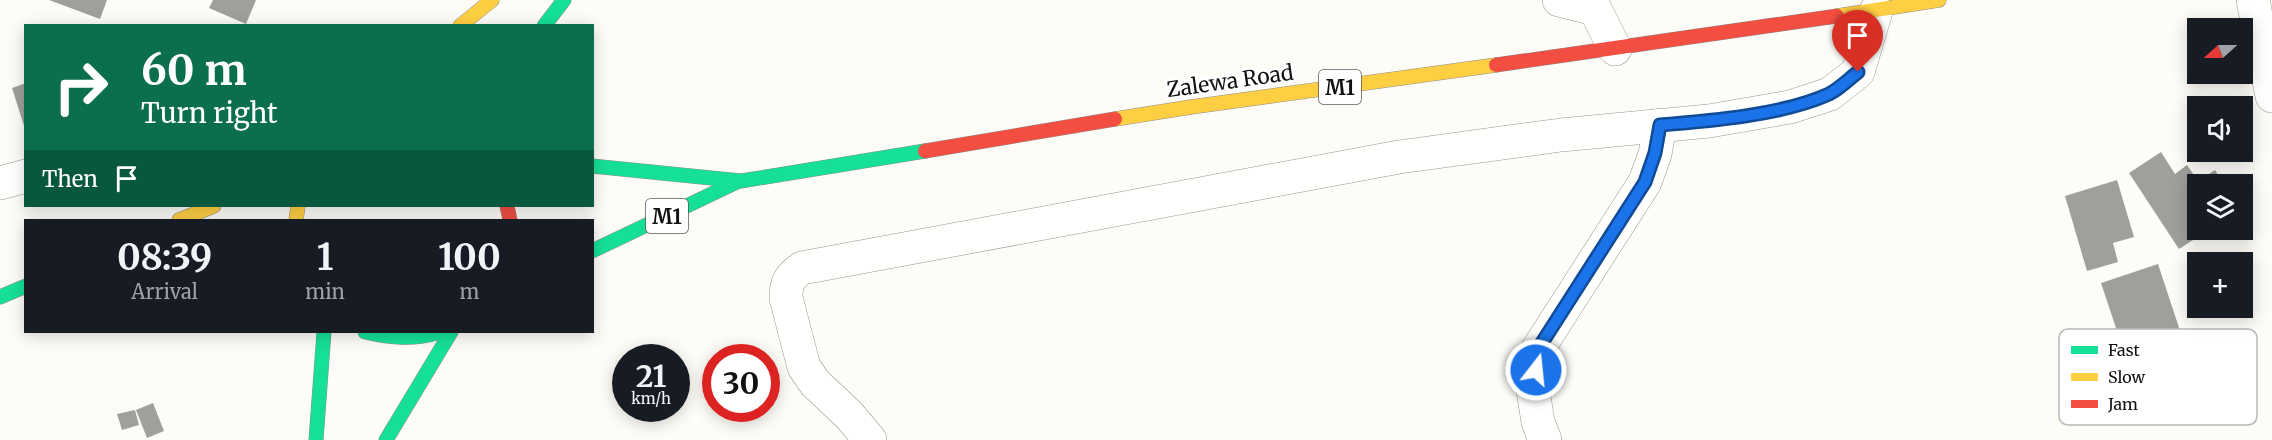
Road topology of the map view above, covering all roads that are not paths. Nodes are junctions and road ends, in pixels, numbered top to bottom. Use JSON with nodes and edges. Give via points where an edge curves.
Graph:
{"nodes":[{"id":1,"x":492,"y":0,"type":"edge"},
{"id":2,"x":564,"y":0,"type":"edge"},
{"id":3,"x":1559,"y":0,"type":"edge"},
{"id":4,"x":1939,"y":0,"type":"edge"},
{"id":5,"x":2253,"y":0,"type":"edge"},
{"id":6,"x":1876,"y":11,"type":"junction"},
{"id":7,"x":462,"y":24,"type":"edge"},
{"id":8,"x":546,"y":24,"type":"edge"},
{"id":9,"x":1615,"y":49,"type":"junction"},
{"id":10,"x":2272,"y":96,"type":"edge"},
{"id":11,"x":1660,"y":125,"type":"junction"},
{"id":12,"x":594,"y":166,"type":"edge"},
{"id":13,"x":24,"y":177,"type":"edge"},
{"id":14,"x":741,"y":181,"type":"junction"},
{"id":15,"x":0,"y":183,"type":"edge"},
{"id":16,"x":212,"y":207,"type":"edge"},
{"id":17,"x":182,"y":219,"type":"edge"},
{"id":18,"x":594,"y":250,"type":"edge"},
{"id":19,"x":24,"y":287,"type":"edge"},
{"id":20,"x":0,"y":299,"type":"edge"},
{"id":21,"x":24,"y":300,"type":"edge"},
{"id":22,"x":324,"y":333,"type":"edge"},
{"id":23,"x":369,"y":333,"type":"edge"},
{"id":24,"x":437,"y":333,"type":"edge"},
{"id":25,"x":450,"y":333,"type":"edge"},
{"id":26,"x":316,"y":440,"type":"edge"},
{"id":27,"x":386,"y":440,"type":"edge"},
{"id":28,"x":870,"y":440,"type":"edge"},
{"id":29,"x":1545,"y":440,"type":"edge"}],
"edges":[{"from":1,"to":7,"type":"main road"},
{"from":2,"to":8,"type":"main road"},
{"from":3,"to":9,"type":"street","via":[[1595,9]]},
{"from":4,"to":6,"type":"main road","name":"Zalewa Road","number":"M1"},
{"from":5,"to":10,"type":"street"},
{"from":6,"to":9,"type":"main road","name":"Zalewa Road","number":"M1"},
{"from":6,"to":11,"type":"street","via":[[1858,72],[1830,94],[1790,107]]},
{"from":9,"to":14,"type":"main road","name":"Zalewa Road","number":"M1","via":[[1191,107]]},
{"from":11,"to":28,"type":"street","via":[[1399,157],[802,268],[790,276],[786,298],[804,367]]},
{"from":11,"to":29,"type":"street","via":[[1645,182],[1538,349],[1533,390]]},
{"from":12,"to":14,"type":"main road","name":"Zalewa Road","number":"M1"},
{"from":13,"to":15,"type":"street"},
{"from":14,"to":18,"type":"main road","name":"Zalewa Road","number":"M1"},
{"from":16,"to":17,"type":"main road"},
{"from":19,"to":20,"type":"main road"},
{"from":20,"to":21,"type":"main road"},
{"from":22,"to":26,"type":"main road"},
{"from":23,"to":24,"type":"main road","via":[[388,338],[422,338]]},
{"from":25,"to":27,"type":"main road"}]}
